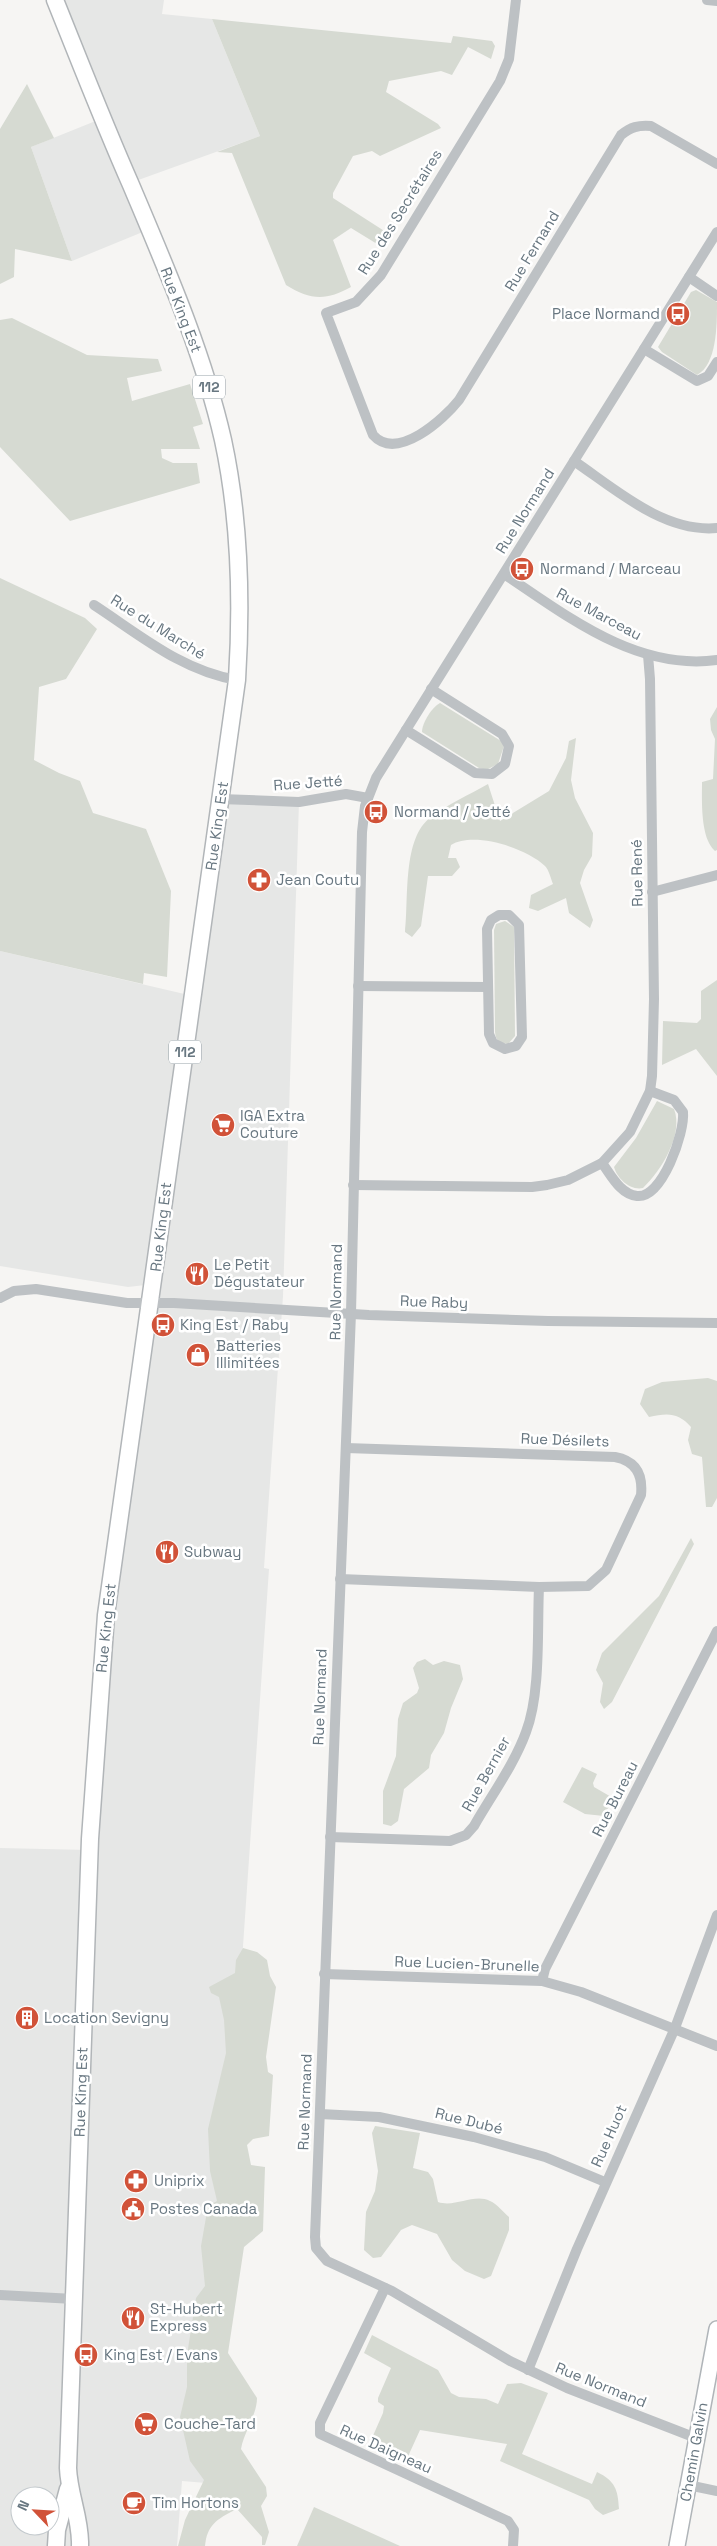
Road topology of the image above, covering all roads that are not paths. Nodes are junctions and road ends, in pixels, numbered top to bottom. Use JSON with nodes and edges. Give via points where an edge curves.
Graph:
{"nodes":[{"id":1,"x":55,"y":0,"type":"edge"},
{"id":2,"x":516,"y":0,"type":"edge"},
{"id":3,"x":707,"y":0,"type":"edge"},
{"id":4,"x":717,"y":1,"type":"edge"},
{"id":5,"x":717,"y":164,"type":"edge"},
{"id":6,"x":717,"y":232,"type":"edge"},
{"id":7,"x":689,"y":277,"type":"junction"},
{"id":8,"x":717,"y":296,"type":"edge"},
{"id":9,"x":644,"y":349,"type":"junction"},
{"id":10,"x":717,"y":362,"type":"edge"},
{"id":11,"x":385,"y":443,"type":"joint"},
{"id":12,"x":574,"y":461,"type":"junction"},
{"id":13,"x":717,"y":528,"type":"edge"},
{"id":14,"x":504,"y":574,"type":"junction"},
{"id":15,"x":94,"y":605,"type":"dead end"},
{"id":16,"x":648,"y":655,"type":"junction"},
{"id":17,"x":717,"y":660,"type":"edge"},
{"id":18,"x":237,"y":680,"type":"junction"},
{"id":19,"x":431,"y":689,"type":"junction"},
{"id":20,"x":406,"y":730,"type":"junction"},
{"id":21,"x":368,"y":798,"type":"junction"},
{"id":22,"x":220,"y":799,"type":"junction"},
{"id":23,"x":717,"y":875,"type":"edge"},
{"id":24,"x":652,"y":892,"type":"junction"},
{"id":25,"x":358,"y":986,"type":"junction"},
{"id":26,"x":488,"y":987,"type":"junction"},
{"id":27,"x":650,"y":1091,"type":"junction"},
{"id":28,"x":602,"y":1163,"type":"junction"},
{"id":29,"x":353,"y":1185,"type":"junction"},
{"id":30,"x":0,"y":1298,"type":"edge"},
{"id":31,"x":151,"y":1304,"type":"junction"},
{"id":32,"x":351,"y":1314,"type":"junction"},
{"id":33,"x":717,"y":1323,"type":"edge"},
{"id":34,"x":346,"y":1448,"type":"junction"},
{"id":35,"x":340,"y":1579,"type":"junction"},
{"id":36,"x":539,"y":1587,"type":"junction"},
{"id":37,"x":717,"y":1631,"type":"edge"},
{"id":38,"x":330,"y":1837,"type":"junction"},
{"id":39,"x":717,"y":1915,"type":"edge"},
{"id":40,"x":324,"y":1974,"type":"junction"},
{"id":41,"x":542,"y":1981,"type":"junction"},
{"id":42,"x":675,"y":2028,"type":"junction"},
{"id":43,"x":717,"y":2046,"type":"edge"},
{"id":44,"x":320,"y":2114,"type":"junction"},
{"id":45,"x":606,"y":2182,"type":"junction"},
{"id":46,"x":385,"y":2288,"type":"junction"},
{"id":47,"x":0,"y":2295,"type":"edge"},
{"id":48,"x":74,"y":2299,"type":"junction"},
{"id":49,"x":717,"y":2329,"type":"edge"},
{"id":50,"x":528,"y":2370,"type":"junction"},
{"id":51,"x":696,"y":2438,"type":"junction"},
{"id":52,"x":688,"y":2485,"type":"junction"},
{"id":53,"x":68,"y":2487,"type":"junction"},
{"id":54,"x":717,"y":2491,"type":"edge"},
{"id":55,"x":56,"y":2546,"type":"edge"},
{"id":56,"x":80,"y":2546,"type":"edge"},
{"id":57,"x":513,"y":2546,"type":"edge"},
{"id":58,"x":677,"y":2546,"type":"edge"}],
"edges":[{"from":1,"to":18,"type":"main road","name":"Rue King Est","number":"112","via":[[160,256],[211,394],[230,478],[239,560],[241,619]]},
{"from":2,"to":11,"type":"street","name":"Rue des Secrétaires","via":[[510,52],[500,81],[381,275],[356,302],[326,313],[373,435]]},
{"from":3,"to":4,"type":"street"},
{"from":5,"to":11,"type":"street","name":"Rue Fernand","via":[[651,126],[635,126],[621,135],[460,400],[437,425],[413,438]]},
{"from":6,"to":7,"type":"street","name":"Rue Normand"},
{"from":7,"to":8,"type":"street"},
{"from":7,"to":9,"type":"street","name":"Rue Normand"},
{"from":9,"to":10,"type":"street","via":[[697,381],[708,376]]},
{"from":9,"to":12,"type":"street","name":"Rue Normand"},
{"from":12,"to":13,"type":"street","via":[[659,516],[702,530]]},
{"from":12,"to":14,"type":"street","name":"Rue Normand"},
{"from":14,"to":16,"type":"street","name":"Rue Marceau","via":[[563,614]]},
{"from":14,"to":19,"type":"street","name":"Rue Normand"},
{"from":15,"to":18,"type":"street","name":"Rue du Marché","via":[[189,666],[206,674]]},
{"from":16,"to":17,"type":"street","name":"Rue Marceau","via":[[669,660]]},
{"from":16,"to":24,"type":"street","name":"Rue René"},
{"from":18,"to":22,"type":"main road","name":"Rue King Est","number":"112"},
{"from":19,"to":20,"type":"street","name":"Rue Normand"},
{"from":19,"to":20,"type":"street","via":[[502,734],[509,746],[505,764],[492,774],[475,773]]},
{"from":20,"to":21,"type":"street","name":"Rue Normand","via":[[376,778]]},
{"from":21,"to":22,"type":"street","name":"Rue Jetté","via":[[346,794],[299,802]]},
{"from":21,"to":25,"type":"street","name":"Rue Normand","via":[[362,832]]},
{"from":22,"to":31,"type":"main road","name":"Rue King Est","number":"112"},
{"from":23,"to":24,"type":"street"},
{"from":24,"to":27,"type":"street","name":"Rue René","via":[[654,999]]},
{"from":25,"to":26,"type":"street"},
{"from":25,"to":29,"type":"street","name":"Rue Normand"},
{"from":26,"to":26,"type":"street","via":[[490,1038],[501,1048],[511,1048],[522,1037],[519,925],[509,915],[499,915],[489,924]]},
{"from":27,"to":28,"type":"street","name":"Rue René","via":[[630,1132]]},
{"from":27,"to":28,"type":"street","via":[[674,1100],[683,1112],[681,1134],[662,1178],[652,1192],[636,1196],[619,1186]]},
{"from":28,"to":29,"type":"street","name":"Rue René","via":[[568,1180],[532,1187]]},
{"from":29,"to":32,"type":"street","name":"Rue Normand"},
{"from":30,"to":31,"type":"street","name":"Rue Raby","via":[[14,1291],[36,1289]]},
{"from":31,"to":32,"type":"street","name":"Rue Raby"},
{"from":31,"to":48,"type":"main road","name":"Rue King Est","number":"112","via":[[108,1597],[99,1699],[90,1839]]},
{"from":32,"to":33,"type":"street","name":"Rue Raby"},
{"from":32,"to":34,"type":"street","name":"Rue Normand"},
{"from":34,"to":35,"type":"street","name":"Rue Normand"},
{"from":34,"to":36,"type":"street","name":"Rue Désilets","via":[[600,1455],[625,1459],[632,1464],[642,1478],[641,1495],[606,1570],[588,1586]]},
{"from":35,"to":36,"type":"street","name":"Rue Désilets"},
{"from":35,"to":38,"type":"street","name":"Rue Normand"},
{"from":36,"to":38,"type":"street","name":"Rue Bernier","via":[[531,1718],[520,1745],[474,1826],[466,1835],[450,1841]]},
{"from":37,"to":41,"type":"street","name":"Rue Bureau","via":[[545,1969]]},
{"from":38,"to":40,"type":"street","name":"Rue Normand"},
{"from":39,"to":42,"type":"street","name":"Rue Huot"},
{"from":40,"to":41,"type":"street","name":"Rue Lucien-Brunelle"},
{"from":40,"to":44,"type":"street","name":"Rue Normand"},
{"from":41,"to":42,"type":"street","name":"Rue Lucien-Brunelle","via":[[581,1992]]},
{"from":42,"to":43,"type":"street","name":"Rue Lucien-Brunelle"},
{"from":42,"to":45,"type":"street","name":"Rue Huot"},
{"from":44,"to":45,"type":"street","name":"Rue Dubé","via":[[378,2118],[474,2137],[546,2157]]},
{"from":44,"to":46,"type":"street","name":"Rue Normand","via":[[316,2248],[327,2261]]},
{"from":45,"to":50,"type":"street","name":"Rue Huot"},
{"from":46,"to":50,"type":"street","name":"Rue Normand"},
{"from":46,"to":57,"type":"street","name":"Rue Daigneau","via":[[320,2423],[320,2434],[508,2521],[514,2530]]},
{"from":47,"to":48,"type":"street"},
{"from":48,"to":53,"type":"main road","name":"Rue King Est","number":"112"},
{"from":49,"to":51,"type":"street","name":"Chemin Galvin"},
{"from":50,"to":51,"type":"street","name":"Rue Normand"},
{"from":51,"to":52,"type":"street","name":"Chemin Galvin"},
{"from":52,"to":54,"type":"street"},
{"from":52,"to":58,"type":"street","name":"Chemin Galvin"},
{"from":53,"to":55,"type":"main road","name":"Rue King Est","number":"112"},
{"from":53,"to":56,"type":"main road","name":"Rue King Est","number":"112","via":[[80,2531]]}]}
